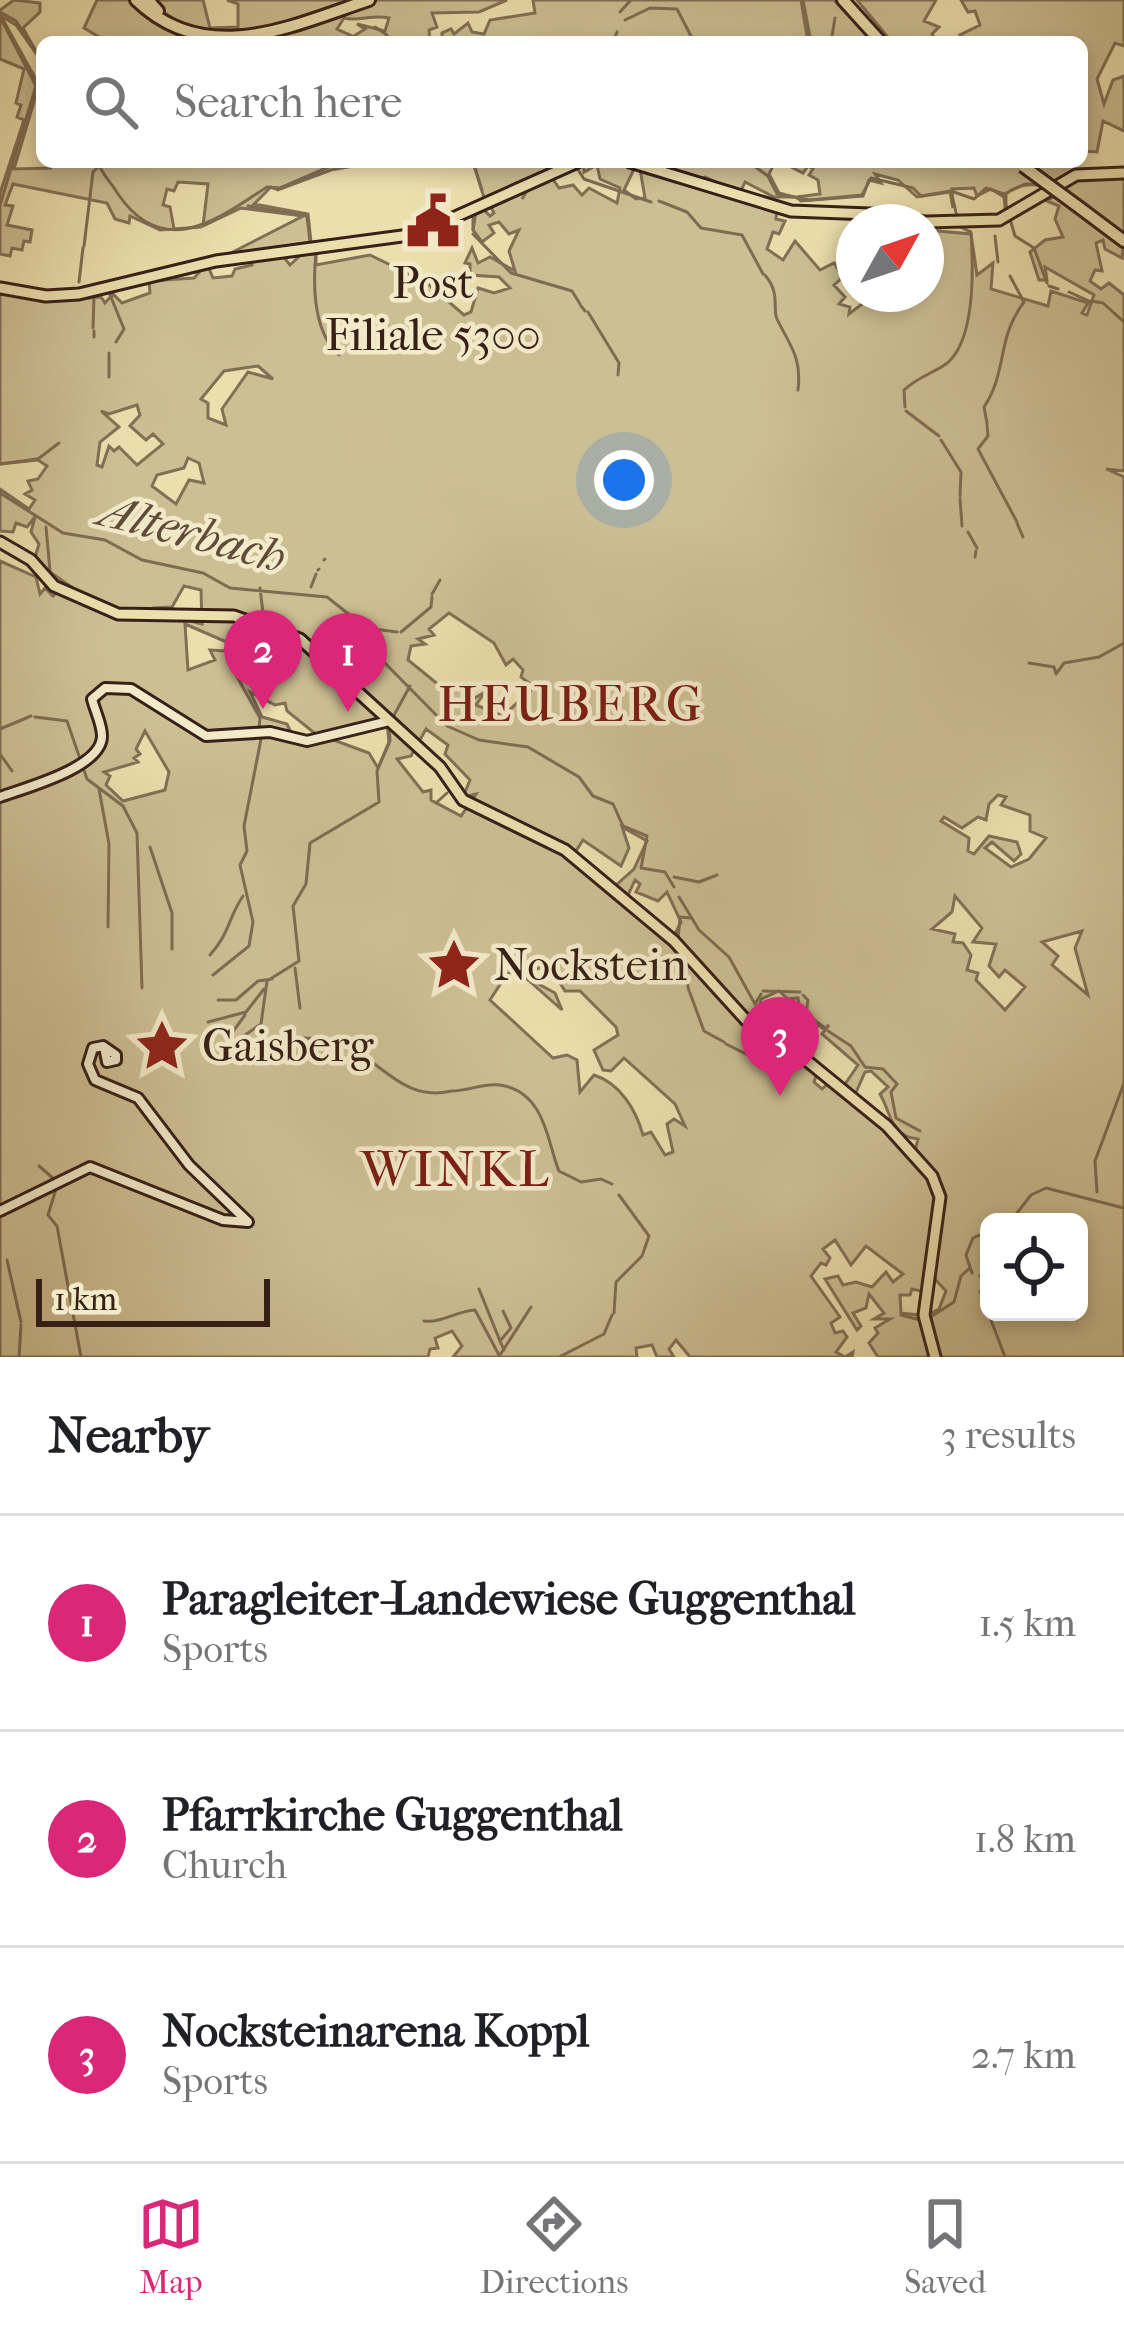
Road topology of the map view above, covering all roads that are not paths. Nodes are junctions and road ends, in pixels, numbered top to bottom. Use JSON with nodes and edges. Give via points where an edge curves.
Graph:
{"nodes":[{"id":1,"x":142,"y":0,"type":"edge"},
{"id":2,"x":360,"y":0,"type":"edge"},
{"id":3,"x":369,"y":0,"type":"edge"},
{"id":4,"x":845,"y":0,"type":"edge"},
{"id":5,"x":304,"y":20,"type":"junction"},
{"id":6,"x":198,"y":32,"type":"junction"},
{"id":7,"x":202,"y":36,"type":"edge"},
{"id":8,"x":254,"y":36,"type":"edge"},
{"id":9,"x":878,"y":36,"type":"edge"},
{"id":10,"x":565,"y":168,"type":"edge"},
{"id":11,"x":649,"y":168,"type":"edge"},
{"id":12,"x":1027,"y":168,"type":"edge"},
{"id":13,"x":1122,"y":172,"type":"edge"},
{"id":14,"x":836,"y":214,"type":"edge"},
{"id":15,"x":944,"y":221,"type":"edge"},
{"id":16,"x":1124,"y":239,"type":"edge"},
{"id":17,"x":0,"y":288,"type":"edge"},
{"id":18,"x":0,"y":542,"type":"edge"},
{"id":19,"x":383,"y":718,"type":"junction"},
{"id":20,"x":0,"y":797,"type":"edge"},
{"id":21,"x":104,"y":1047,"type":"dead end"},
{"id":22,"x":0,"y":1211,"type":"edge"},
{"id":23,"x":935,"y":1357,"type":"edge"}],
"edges":[{"from":1,"to":6,"type":"highway"},
{"from":1,"to":6,"type":"highway"},
{"from":1,"to":7,"type":"highway","via":[[174,27]]},
{"from":2,"to":5,"type":"highway"},
{"from":3,"to":5,"type":"highway"},
{"from":4,"to":9,"type":"highway"},
{"from":5,"to":6,"type":"highway","via":[[245,35]]},
{"from":5,"to":8,"type":"highway"},
{"from":10,"to":17,"type":"main road","via":[[417,234],[194,265],[79,294]]},
{"from":11,"to":14,"type":"main road","via":[[767,205]]},
{"from":12,"to":16,"type":"highway","bridge":true},
{"from":13,"to":15,"type":"main road","via":[[1063,181],[1004,219]]},
{"from":18,"to":19,"type":"main road","via":[[58,588],[121,615],[234,616],[310,646]]},
{"from":19,"to":20,"type":"main road","via":[[311,740],[270,732],[206,736],[113,687],[94,694],[97,751],[68,772]]},
{"from":19,"to":23,"type":"main road","via":[[440,767],[463,800],[565,850],[674,941],[764,1040],[819,1070],[927,1170],[941,1204],[923,1322]]},
{"from":21,"to":22,"type":"main road","via":[[91,1051],[92,1076],[139,1099],[189,1166],[249,1220],[223,1220],[90,1167]]}]}
